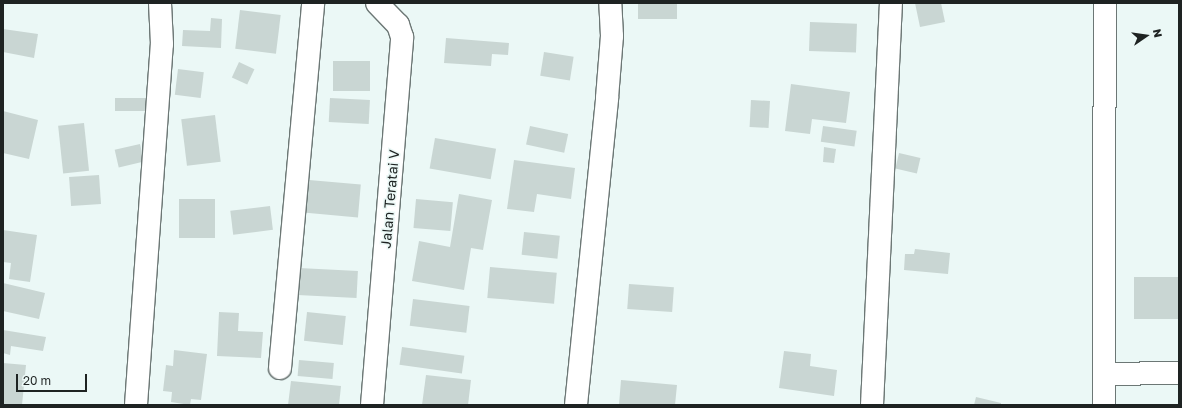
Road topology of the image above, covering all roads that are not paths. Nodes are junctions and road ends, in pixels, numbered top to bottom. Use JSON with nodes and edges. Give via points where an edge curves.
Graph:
{"nodes":[{"id":1,"x":160,"y":3,"type":"edge"},
{"id":2,"x":313,"y":3,"type":"edge"},
{"id":3,"x":377,"y":3,"type":"edge"},
{"id":4,"x":610,"y":3,"type":"edge"},
{"id":5,"x":891,"y":3,"type":"edge"},
{"id":6,"x":1105,"y":3,"type":"edge"},
{"id":7,"x":280,"y":368,"type":"dead end"},
{"id":8,"x":1179,"y":373,"type":"edge"},
{"id":9,"x":1105,"y":374,"type":"junction"},
{"id":10,"x":136,"y":405,"type":"edge"},
{"id":11,"x":374,"y":405,"type":"edge"},
{"id":12,"x":576,"y":405,"type":"edge"},
{"id":13,"x":872,"y":405,"type":"edge"},
{"id":14,"x":1104,"y":405,"type":"edge"}],
"edges":[{"from":1,"to":10,"type":"street","via":[[162,44]]},
{"from":2,"to":7,"type":"street"},
{"from":3,"to":11,"type":"street","name":"Jalan Teratai V","via":[[398,25],[402,37]]},
{"from":4,"to":12,"type":"street","via":[[612,36],[608,91]]},
{"from":5,"to":13,"type":"street"},
{"from":6,"to":9,"type":"street"},
{"from":8,"to":9,"type":"street"},
{"from":9,"to":14,"type":"street"}]}
